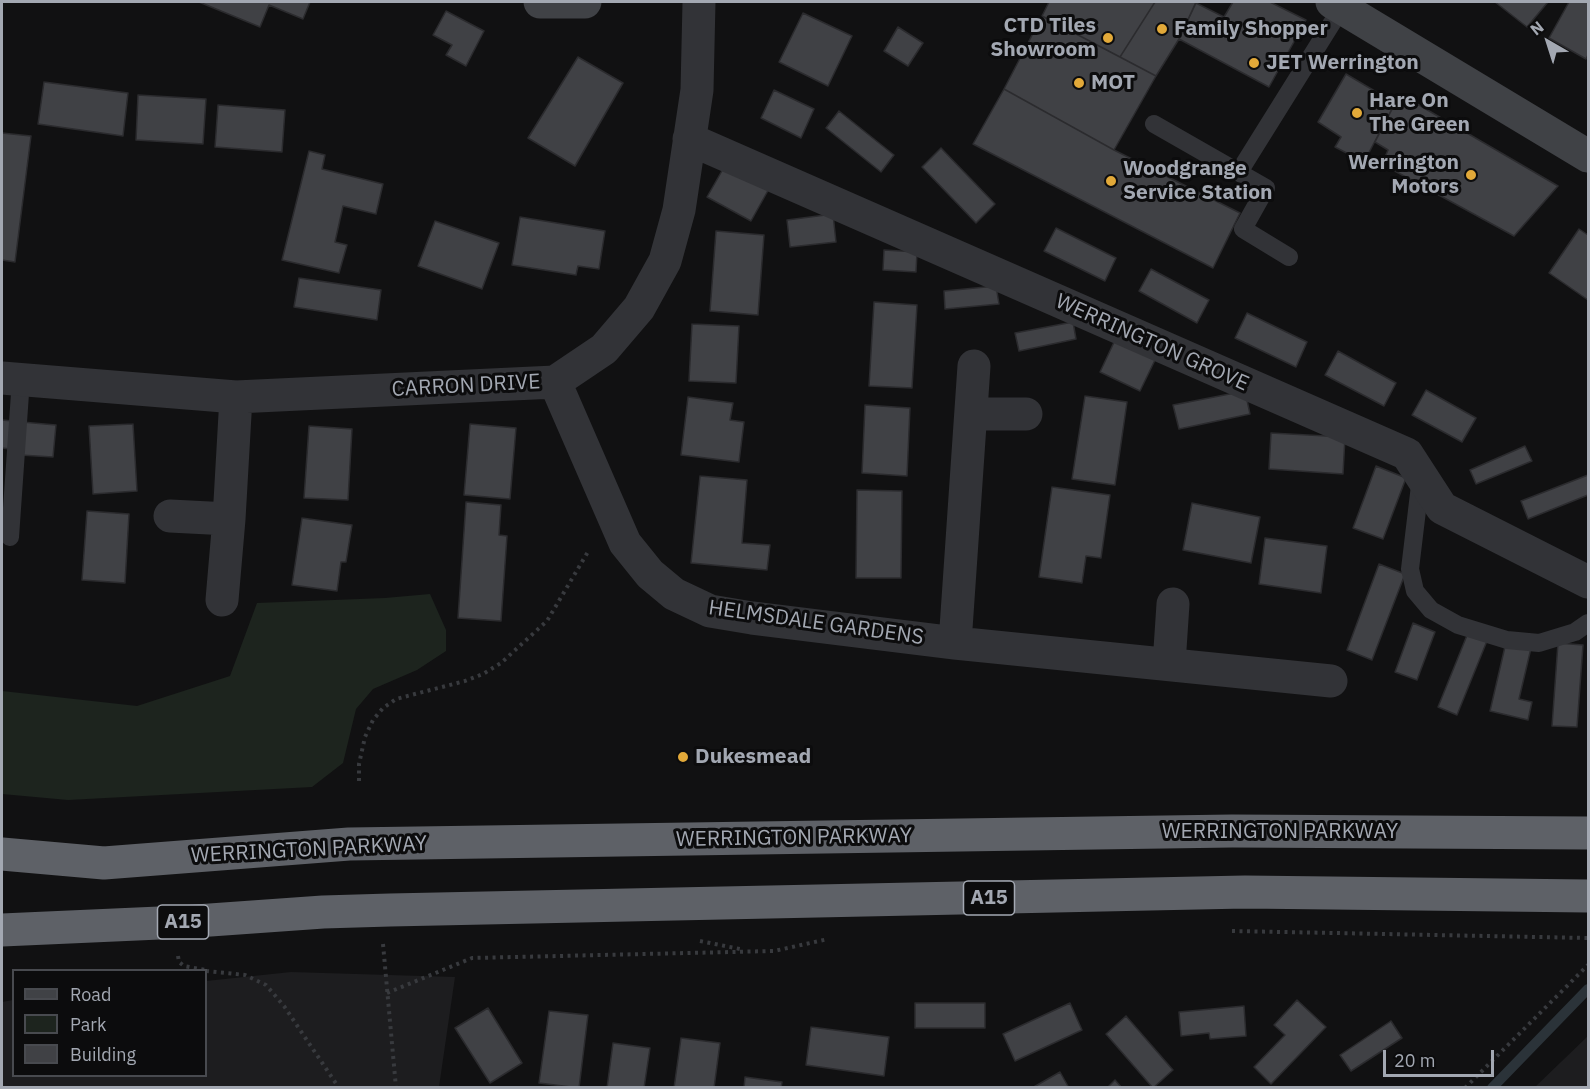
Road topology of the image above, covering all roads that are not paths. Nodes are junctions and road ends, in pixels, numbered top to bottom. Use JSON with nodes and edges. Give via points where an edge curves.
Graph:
{"nodes":[{"id":1,"x":540,"y":2,"type":"edge"},
{"id":2,"x":585,"y":2,"type":"edge"},
{"id":3,"x":699,"y":2,"type":"edge"},
{"id":4,"x":1337,"y":4,"type":"edge"},
{"id":5,"x":1154,"y":124,"type":"dead end"},
{"id":6,"x":689,"y":139,"type":"junction"},
{"id":7,"x":1588,"y":156,"type":"edge"},
{"id":8,"x":1239,"y":172,"type":"junction"},
{"id":9,"x":1289,"y":257,"type":"dead end"},
{"id":10,"x":974,"y":366,"type":"dead end"},
{"id":11,"x":11,"y":379,"type":"edge"},
{"id":12,"x":555,"y":382,"type":"junction"},
{"id":13,"x":236,"y":397,"type":"junction"},
{"id":14,"x":972,"y":414,"type":"junction"},
{"id":15,"x":1026,"y":414,"type":"dead end"},
{"id":16,"x":1421,"y":476,"type":"junction"},
{"id":17,"x":170,"y":516,"type":"dead end"},
{"id":18,"x":229,"y":519,"type":"junction"},
{"id":19,"x":10,"y":537,"type":"dead end"},
{"id":20,"x":1588,"y":582,"type":"edge"},
{"id":21,"x":222,"y":600,"type":"dead end"},
{"id":22,"x":1173,"y":604,"type":"dead end"},
{"id":23,"x":1588,"y":623,"type":"edge"},
{"id":24,"x":955,"y":643,"type":"junction"},
{"id":25,"x":1169,"y":664,"type":"junction"},
{"id":26,"x":1331,"y":681,"type":"dead end"},
{"id":27,"x":1588,"y":833,"type":"edge"},
{"id":28,"x":2,"y":854,"type":"edge"},
{"id":29,"x":1588,"y":896,"type":"edge"},
{"id":30,"x":2,"y":930,"type":"edge"}],
"edges":[{"from":1,"to":2,"type":"street"},
{"from":3,"to":6,"type":"street","name":"CARRON DRIVE","via":[[697,90]]},
{"from":4,"to":7,"type":"street"},
{"from":4,"to":8,"type":"lane"},
{"from":5,"to":8,"type":"lane"},
{"from":6,"to":12,"type":"street","name":"CARRON DRIVE","via":[[679,210],[665,261],[639,309],[604,349]]},
{"from":6,"to":16,"type":"street","name":"WERRINGTON GROVE","via":[[1407,454]]},
{"from":8,"to":9,"type":"lane","via":[[1266,188],[1243,229]]},
{"from":10,"to":14,"type":"street","name":"HELMSDALE GARDENS"},
{"from":11,"to":13,"type":"street","name":"CARRON DRIVE"},
{"from":11,"to":19,"type":"lane"},
{"from":12,"to":13,"type":"street","name":"CARRON DRIVE"},
{"from":12,"to":24,"type":"street","name":"HELMSDALE GARDENS","via":[[625,543],[650,574],[674,594],[710,611]]},
{"from":13,"to":18,"type":"street"},
{"from":14,"to":15,"type":"street"},
{"from":14,"to":24,"type":"street","name":"HELMSDALE GARDENS"},
{"from":16,"to":20,"type":"street","name":"WERRINGTON GROVE","via":[[1442,508]]},
{"from":16,"to":23,"type":"lane","via":[[1410,569],[1415,591],[1431,610],[1458,624],[1507,640],[1539,643],[1575,632]]},
{"from":17,"to":18,"type":"street"},
{"from":18,"to":21,"type":"street"},
{"from":22,"to":25,"type":"street"},
{"from":24,"to":25,"type":"street","name":"HELMSDALE GARDENS"},
{"from":25,"to":26,"type":"street","name":"HELMSDALE GARDENS"},
{"from":27,"to":28,"type":"highway","name":"WERRINGTON PARKWAY","via":[[1232,831],[349,844],[104,863]]},
{"from":29,"to":30,"type":"highway","number":"A15","via":[[1245,892],[323,912]]}]}
